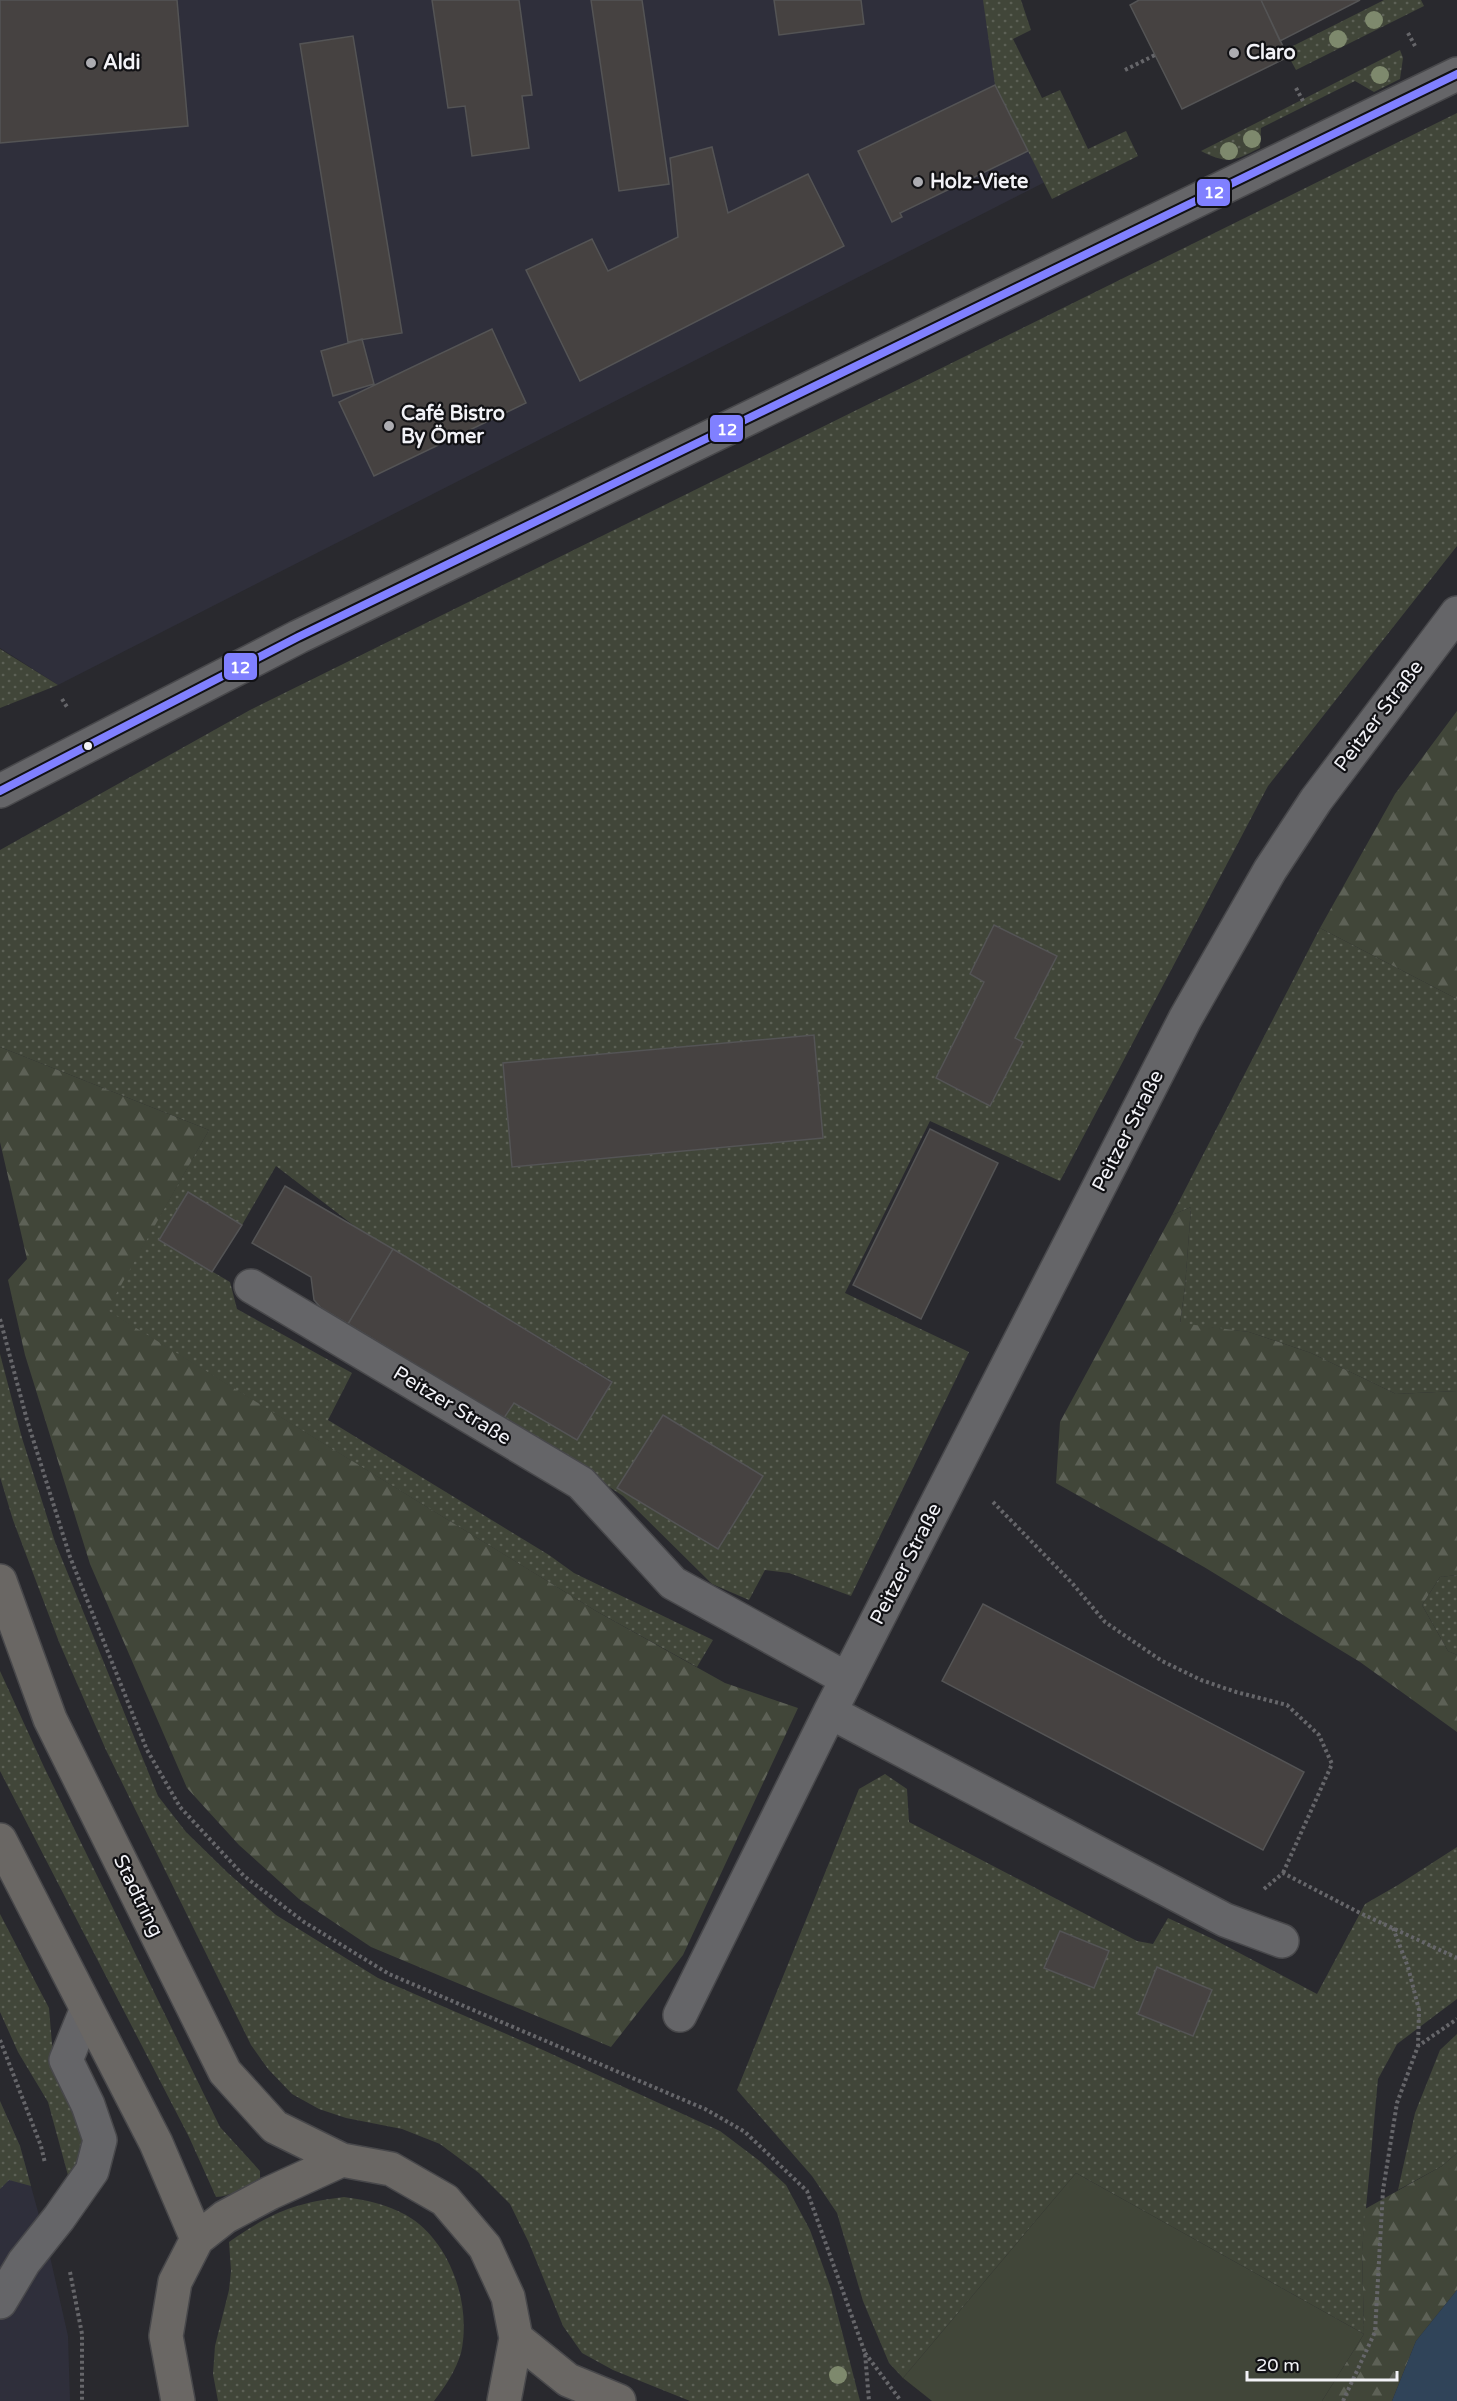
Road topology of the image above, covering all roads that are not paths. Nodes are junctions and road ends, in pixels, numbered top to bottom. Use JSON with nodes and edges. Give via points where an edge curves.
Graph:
{"nodes":[{"id":1,"x":1457,"y":74,"type":"edge"},
{"id":2,"x":1457,"y":613,"type":"edge"},
{"id":3,"x":0,"y":791,"type":"edge"},
{"id":4,"x":251,"y":1286,"type":"dead end"},
{"id":5,"x":0,"y":1581,"type":"edge"},
{"id":6,"x":847,"y":1678,"type":"junction"},
{"id":7,"x":830,"y":1712,"type":"junction"},
{"id":8,"x":0,"y":1840,"type":"edge"},
{"id":9,"x":1282,"y":1941,"type":"dead end"},
{"id":10,"x":86,"y":2011,"type":"junction"},
{"id":11,"x":680,"y":2015,"type":"dead end"},
{"id":12,"x":342,"y":2160,"type":"junction"},
{"id":13,"x":197,"y":2239,"type":"junction"},
{"id":14,"x":0,"y":2302,"type":"edge"},
{"id":15,"x":516,"y":2338,"type":"junction"},
{"id":16,"x":178,"y":2401,"type":"edge"},
{"id":17,"x":504,"y":2401,"type":"edge"},
{"id":18,"x":619,"y":2401,"type":"edge"}],
"edges":[{"from":1,"to":3,"type":"street","via":[[298,637]]},
{"from":2,"to":6,"type":"street","name":"Peitzer Straße","via":[[1316,800],[1185,1019]]},
{"from":4,"to":6,"type":"street","name":"Peitzer Straße","via":[[581,1483],[673,1583]]},
{"from":5,"to":12,"type":"main road","name":"Stadtring","via":[[50,1719],[225,2072],[275,2127]]},
{"from":6,"to":7,"type":"street","name":"Peitzer Straße"},
{"from":7,"to":9,"type":"street","via":[[1226,1920]]},
{"from":7,"to":11,"type":"street","name":"Peitzer Straße"},
{"from":8,"to":10,"type":"main road"},
{"from":10,"to":13,"type":"main road","via":[[156,2144]]},
{"from":10,"to":14,"type":"street","via":[[66,2060],[100,2140],[92,2171],[24,2262]]},
{"from":12,"to":13,"type":"main road","via":[[225,2217]]},
{"from":12,"to":15,"type":"main road","name":"Stadtring","via":[[391,2169],[445,2200],[485,2247],[508,2297]]},
{"from":13,"to":16,"type":"main road","via":[[175,2282],[166,2336]]},
{"from":15,"to":17,"type":"main road","name":"Stadtring"},
{"from":15,"to":18,"type":"main road","via":[[568,2380]]}]}
